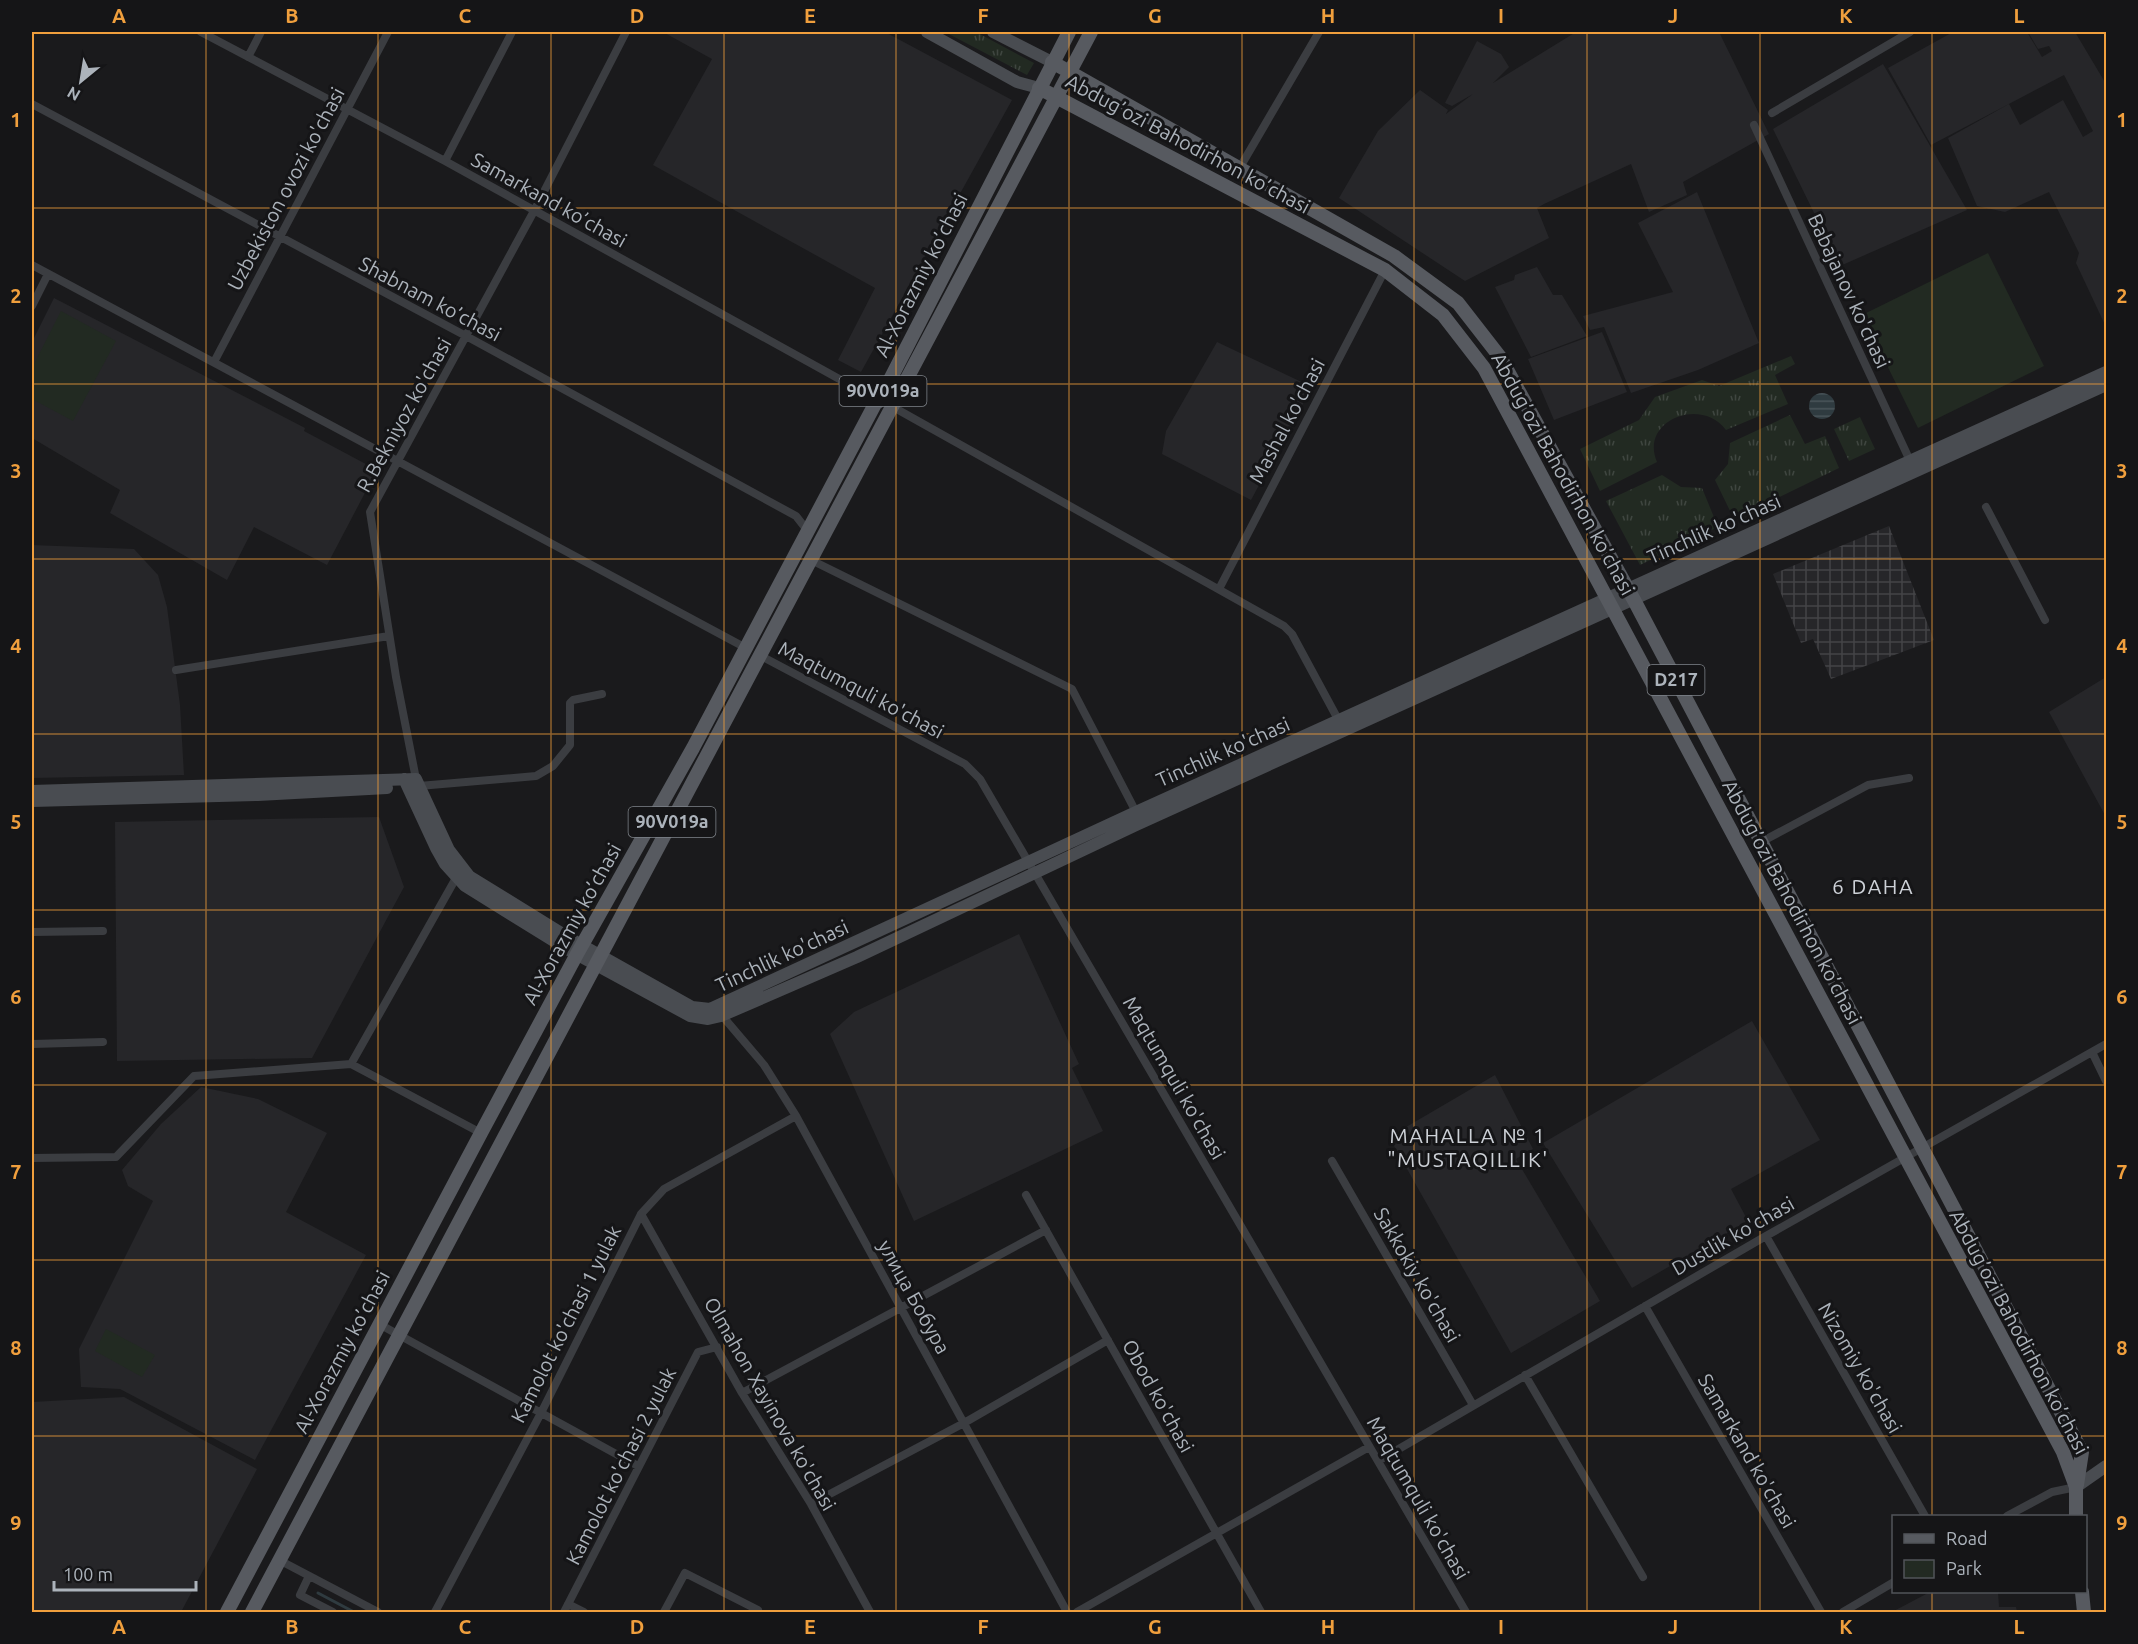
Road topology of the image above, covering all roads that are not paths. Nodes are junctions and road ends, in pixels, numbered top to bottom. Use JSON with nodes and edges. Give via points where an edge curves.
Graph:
{"nodes":[{"id":1,"x":201,"y":32,"type":"edge"},
{"id":2,"x":261,"y":32,"type":"edge"},
{"id":3,"x":388,"y":32,"type":"edge"},
{"id":4,"x":512,"y":32,"type":"edge"},
{"id":5,"x":626,"y":32,"type":"edge"},
{"id":6,"x":927,"y":32,"type":"edge"},
{"id":7,"x":993,"y":32,"type":"edge"},
{"id":8,"x":1069,"y":32,"type":"edge"},
{"id":9,"x":1091,"y":32,"type":"edge"},
{"id":10,"x":1319,"y":32,"type":"edge"},
{"id":11,"x":1910,"y":32,"type":"edge"},
{"id":12,"x":248,"y":57,"type":"junction"},
{"id":13,"x":1052,"y":63,"type":"junction"},
{"id":14,"x":1069,"y":73,"type":"junction"},
{"id":15,"x":1039,"y":88,"type":"junction"},
{"id":16,"x":1056,"y":96,"type":"junction"},
{"id":17,"x":32,"y":105,"type":"edge"},
{"id":18,"x":346,"y":109,"type":"junction"},
{"id":19,"x":1772,"y":113,"type":"dead end"},
{"id":20,"x":1754,"y":125,"type":"dead end"},
{"id":21,"x":445,"y":161,"type":"junction"},
{"id":22,"x":1239,"y":169,"type":"junction"},
{"id":23,"x":534,"y":211,"type":"junction"},
{"id":24,"x":1344,"y":227,"type":"junction"},
{"id":25,"x":280,"y":237,"type":"junction"},
{"id":26,"x":1335,"y":242,"type":"junction"},
{"id":27,"x":32,"y":266,"type":"edge"},
{"id":28,"x":1385,"y":270,"type":"junction"},
{"id":29,"x":48,"y":274,"type":"junction"},
{"id":30,"x":32,"y":306,"type":"edge"},
{"id":31,"x":466,"y":336,"type":"junction"},
{"id":32,"x":214,"y":362,"type":"junction"},
{"id":33,"x":2106,"y":372,"type":"edge"},
{"id":34,"x":2106,"y":385,"type":"edge"},
{"id":35,"x":879,"y":401,"type":"junction"},
{"id":36,"x":893,"y":407,"type":"junction"},
{"id":37,"x":397,"y":460,"type":"junction"},
{"id":38,"x":1912,"y":466,"type":"junction"},
{"id":39,"x":1986,"y":507,"type":"dead end"},
{"id":40,"x":807,"y":530,"type":"junction"},
{"id":41,"x":811,"y":560,"type":"junction"},
{"id":42,"x":1219,"y":589,"type":"junction"},
{"id":43,"x":1632,"y":594,"type":"junction"},
{"id":44,"x":1612,"y":603,"type":"junction"},
{"id":45,"x":2045,"y":620,"type":"dead end"},
{"id":46,"x":389,"y":636,"type":"junction"},
{"id":47,"x":746,"y":648,"type":"junction"},
{"id":48,"x":761,"y":656,"type":"junction"},
{"id":49,"x":176,"y":670,"type":"dead end"},
{"id":50,"x":602,"y":694,"type":"dead end"},
{"id":51,"x":1341,"y":727,"type":"junction"},
{"id":52,"x":1909,"y":778,"type":"dead end"},
{"id":53,"x":411,"y":783,"type":"junction"},
{"id":54,"x":32,"y":791,"type":"edge"},
{"id":55,"x":32,"y":801,"type":"edge"},
{"id":56,"x":1136,"y":812,"type":"junction"},
{"id":57,"x":1761,"y":842,"type":"junction"},
{"id":58,"x":1029,"y":863,"type":"junction"},
{"id":59,"x":1036,"y":874,"type":"junction"},
{"id":60,"x":456,"y":878,"type":"junction"},
{"id":61,"x":103,"y":931,"type":"dead end"},
{"id":62,"x":32,"y":933,"type":"edge"},
{"id":63,"x":579,"y":950,"type":"junction"},
{"id":64,"x":599,"y":961,"type":"junction"},
{"id":65,"x":719,"y":1012,"type":"junction"},
{"id":66,"x":103,"y":1042,"type":"dead end"},
{"id":67,"x":32,"y":1044,"type":"edge"},
{"id":68,"x":2106,"y":1044,"type":"edge"},
{"id":69,"x":2092,"y":1052,"type":"junction"},
{"id":70,"x":351,"y":1064,"type":"junction"},
{"id":71,"x":2106,"y":1081,"type":"edge"},
{"id":72,"x":796,"y":1116,"type":"junction"},
{"id":73,"x":481,"y":1133,"type":"junction"},
{"id":74,"x":1922,"y":1147,"type":"junction"},
{"id":75,"x":1905,"y":1157,"type":"junction"},
{"id":76,"x":32,"y":1158,"type":"edge"},
{"id":77,"x":1332,"y":1161,"type":"dead end"},
{"id":78,"x":1026,"y":1195,"type":"dead end"},
{"id":79,"x":641,"y":1214,"type":"junction"},
{"id":80,"x":1046,"y":1230,"type":"junction"},
{"id":81,"x":1766,"y":1236,"type":"junction"},
{"id":82,"x":1645,"y":1306,"type":"junction"},
{"id":83,"x":900,"y":1307,"type":"junction"},
{"id":84,"x":379,"y":1324,"type":"junction"},
{"id":85,"x":398,"y":1336,"type":"junction"},
{"id":86,"x":1108,"y":1340,"type":"junction"},
{"id":87,"x":717,"y":1347,"type":"junction"},
{"id":88,"x":1525,"y":1375,"type":"junction"},
{"id":89,"x":742,"y":1393,"type":"junction"},
{"id":90,"x":1473,"y":1405,"type":"junction"},
{"id":91,"x":541,"y":1413,"type":"junction"},
{"id":92,"x":964,"y":1423,"type":"junction"},
{"id":93,"x":1370,"y":1447,"type":"junction"},
{"id":94,"x":1378,"y":1461,"type":"junction"},
{"id":95,"x":638,"y":1466,"type":"junction"},
{"id":96,"x":2106,"y":1466,"type":"edge"},
{"id":97,"x":2076,"y":1487,"type":"junction"},
{"id":98,"x":811,"y":1504,"type":"junction"},
{"id":99,"x":1924,"y":1515,"type":"edge"},
{"id":100,"x":2009,"y":1515,"type":"edge"},
{"id":101,"x":2076,"y":1515,"type":"edge"},
{"id":102,"x":1216,"y":1533,"type":"junction"},
{"id":103,"x":279,"y":1560,"type":"junction"},
{"id":104,"x":309,"y":1576,"type":"junction"},
{"id":105,"x":1643,"y":1577,"type":"dead end"},
{"id":106,"x":1892,"y":1583,"type":"edge"},
{"id":107,"x":2082,"y":1593,"type":"edge"},
{"id":108,"x":568,"y":1604,"type":"junction"},
{"id":109,"x":757,"y":1611,"type":"edge"},
{"id":110,"x":227,"y":1612,"type":"edge"},
{"id":111,"x":252,"y":1612,"type":"edge"},
{"id":112,"x":333,"y":1612,"type":"edge"},
{"id":113,"x":378,"y":1612,"type":"edge"},
{"id":114,"x":435,"y":1612,"type":"edge"},
{"id":115,"x":564,"y":1612,"type":"edge"},
{"id":116,"x":584,"y":1612,"type":"edge"},
{"id":117,"x":664,"y":1612,"type":"edge"},
{"id":118,"x":870,"y":1612,"type":"edge"},
{"id":119,"x":1067,"y":1612,"type":"edge"},
{"id":120,"x":1077,"y":1612,"type":"edge"},
{"id":121,"x":1262,"y":1612,"type":"edge"},
{"id":122,"x":1466,"y":1612,"type":"edge"},
{"id":123,"x":1821,"y":1612,"type":"edge"},
{"id":124,"x":1843,"y":1612,"type":"edge"},
{"id":125,"x":2084,"y":1612,"type":"edge"}],
"edges":[{"from":1,"to":12,"type":"street","name":"Samarkand ko’chasi"},
{"from":2,"to":12,"type":"street"},
{"from":3,"to":18,"type":"street","name":"Uzbekiston ovozi ko'chasi"},
{"from":4,"to":21,"type":"street"},
{"from":5,"to":23,"type":"street","name":"R.Bekniyoz ko'chasi"},
{"from":6,"to":15,"type":"main road","name":"Abdug’ozi Bahodirhon ko’chasi","via":[[1017,82]]},
{"from":7,"to":13,"type":"main road","name":"Abdug’ozi Bahodirhon ko’chasi"},
{"from":8,"to":13,"type":"main road","name":"Al-Xorazmiy ko’chasi","number":"90V019a"},
{"from":9,"to":14,"type":"main road","name":"Al-Xorazmiy ko’chasi","number":"90V019a"},
{"from":10,"to":22,"type":"street"},
{"from":11,"to":19,"type":"street"},
{"from":12,"to":18,"type":"street","name":"Samarkand ko’chasi"},
{"from":13,"to":14,"type":"main road","name":"Abdug’ozi Bahodirhon ko’chasi","number":"D217"},
{"from":13,"to":15,"type":"main road","name":"Al-Xorazmiy ko’chasi","number":"90V019a"},
{"from":14,"to":16,"type":"main road","name":"Al-Xorazmiy ko’chasi","number":"90V019a"},
{"from":14,"to":22,"type":"main road","name":"Abdug’ozi Bahodirhon ko’chasi","number":"D217"},
{"from":15,"to":16,"type":"main road","name":"Abdug’ozi Bahodirhon ko’chasi","number":"D217"},
{"from":15,"to":35,"type":"main road","name":"Al-Xorazmiy ko’chasi","number":"90V019a"},
{"from":16,"to":26,"type":"main road","name":"Abdug’ozi Bahodirhon ko’chasi","number":"D217"},
{"from":16,"to":36,"type":"main road","name":"Al-Xorazmiy ko’chasi","number":"90V019a"},
{"from":17,"to":25,"type":"street","name":"Shabnam ko’chasi"},
{"from":18,"to":21,"type":"street","name":"Samarkand ko’chasi"},
{"from":18,"to":25,"type":"street","name":"Uzbekiston ovozi ko'chasi"},
{"from":20,"to":38,"type":"street","name":"Babajanov ko'chasi"},
{"from":21,"to":23,"type":"street","name":"Samarkand ko’chasi"},
{"from":22,"to":24,"type":"main road","name":"Abdug’ozi Bahodirhon ko’chasi","number":"D217"},
{"from":23,"to":31,"type":"street","name":"R.Bekniyoz ko'chasi"},
{"from":23,"to":35,"type":"street","name":"Samarkand ko’chasi"},
{"from":24,"to":26,"type":"main road"},
{"from":24,"to":43,"type":"main road","name":"Abdug’ozi Bahodirhon ko’chasi","number":"D217","via":[[1426,277],[1458,303],[1477,327],[1500,357]]},
{"from":25,"to":31,"type":"street","name":"Shabnam ko’chasi"},
{"from":25,"to":32,"type":"street","name":"Uzbekiston ovozi ko'chasi"},
{"from":26,"to":28,"type":"main road","name":"Abdug’ozi Bahodirhon ko’chasi","number":"D217"},
{"from":27,"to":29,"type":"street","name":"Maqtumquli ko'chasi"},
{"from":28,"to":42,"type":"street","name":"Mashal ko'chasi"},
{"from":28,"to":44,"type":"main road","name":"Abdug’ozi Bahodirhon ko’chasi","number":"D217","via":[[1443,315],[1484,368]]},
{"from":29,"to":30,"type":"street"},
{"from":29,"to":32,"type":"street","name":"Maqtumquli ko'chasi"},
{"from":31,"to":37,"type":"street","name":"R.Bekniyoz ko'chasi"},
{"from":31,"to":40,"type":"street","name":"Shabnam ko’chasi","via":[[796,516]]},
{"from":32,"to":37,"type":"street","name":"Maqtumquli ko'chasi"},
{"from":33,"to":38,"type":"main road","name":"Tinchlik ko'chasi"},
{"from":34,"to":38,"type":"main road","name":"Tinchlik ko'chasi"},
{"from":35,"to":40,"type":"main road","name":"Al-Xorazmiy ko’chasi","number":"90V019a"},
{"from":36,"to":41,"type":"main road","name":"Al-Xorazmiy ko’chasi","number":"90V019a"},
{"from":36,"to":42,"type":"street"},
{"from":37,"to":46,"type":"street","name":"R.Bekniyoz ko'chasi","via":[[370,512]]},
{"from":37,"to":47,"type":"street","name":"Maqtumquli ko'chasi"},
{"from":38,"to":43,"type":"main road","name":"Tinchlik ko'chasi"},
{"from":39,"to":45,"type":"street"},
{"from":40,"to":47,"type":"main road","name":"Al-Xorazmiy ko’chasi","number":"90V019a"},
{"from":41,"to":48,"type":"main road","name":"Al-Xorazmiy ko’chasi","number":"90V019a"},
{"from":41,"to":56,"type":"street","via":[[1072,689]]},
{"from":42,"to":51,"type":"street","via":[[1292,634]]},
{"from":43,"to":44,"type":"main road","name":"Tinchlik ko'chasi"},
{"from":43,"to":57,"type":"main road","name":"Abdug’ozi Bahodirhon ko’chasi","number":"D217"},
{"from":44,"to":51,"type":"main road","name":"Tinchlik ko'chasi"},
{"from":44,"to":75,"type":"main road","name":"Abdug’ozi Bahodirhon ko’chasi","number":"D217"},
{"from":46,"to":49,"type":"street"},
{"from":46,"to":53,"type":"street","name":"R.Bekniyoz ko'chasi"},
{"from":47,"to":63,"type":"main road","name":"Al-Xorazmiy ko’chasi","number":"90V019a"},
{"from":48,"to":58,"type":"street","name":"Maqtumquli ko'chasi","via":[[970,767]]},
{"from":48,"to":64,"type":"main road","name":"Al-Xorazmiy ko’chasi","number":"90V019a"},
{"from":50,"to":53,"type":"street","via":[[570,703],[570,745],[553,766],[536,776]]},
{"from":51,"to":56,"type":"main road","name":"Tinchlik ko'chasi"},
{"from":51,"to":59,"type":"main road","name":"Tinchlik ko'chasi"},
{"from":52,"to":57,"type":"street","via":[[1868,785]]},
{"from":53,"to":54,"type":"main road"},
{"from":53,"to":55,"type":"main road","via":[[258,795]]},
{"from":53,"to":60,"type":"main road","name":"Tinchlik ko'chasi","via":[[436,848]]},
{"from":53,"to":63,"type":"main road","name":"Tinchlik ko'chasi","via":[[461,869]]},
{"from":56,"to":58,"type":"main road","name":"Tinchlik ko'chasi"},
{"from":57,"to":74,"type":"main road","name":"Abdug’ozi Bahodirhon ko’chasi","number":"D217"},
{"from":58,"to":59,"type":"street","name":"Maqtumquli ko'chasi"},
{"from":58,"to":65,"type":"main road","name":"Tinchlik ko'chasi"},
{"from":59,"to":65,"type":"main road","name":"Tinchlik ko'chasi"},
{"from":59,"to":93,"type":"street","name":"Maqtumquli ko'chasi"},
{"from":60,"to":63,"type":"main road","name":"Tinchlik ko'chasi","via":[[474,893]]},
{"from":60,"to":70,"type":"street"},
{"from":61,"to":62,"type":"street"},
{"from":63,"to":64,"type":"main road","name":"Tinchlik ko'chasi"},
{"from":63,"to":73,"type":"main road","name":"Al-Xorazmiy ko’chasi","number":"90V019a"},
{"from":64,"to":65,"type":"main road","name":"Tinchlik ko'chasi","via":[[690,1016],[708,1019]]},
{"from":64,"to":85,"type":"main road","name":"Al-Xorazmiy ko’chasi","number":"90V019a"},
{"from":65,"to":72,"type":"street","name":"улица Бобура","via":[[764,1065]]},
{"from":66,"to":67,"type":"street"},
{"from":68,"to":69,"type":"street","name":"Dustlik ko'chasi"},
{"from":69,"to":71,"type":"street"},
{"from":69,"to":74,"type":"street","name":"Dustlik ko'chasi"},
{"from":70,"to":73,"type":"street"},
{"from":70,"to":76,"type":"street","via":[[194,1076],[116,1157]]},
{"from":72,"to":79,"type":"street","name":"Kamolot ko'chasi 1 yulak","via":[[664,1190]]},
{"from":72,"to":83,"type":"street","name":"улица Бобура"},
{"from":73,"to":84,"type":"main road","name":"Al-Xorazmiy ko’chasi","number":"90V019a"},
{"from":74,"to":75,"type":"street","name":"Dustlik ko'chasi"},
{"from":74,"to":97,"type":"main road","name":"Abdug’ozi Bahodirhon ko’chasi","number":"D217","via":[[2082,1452]]},
{"from":75,"to":81,"type":"street","name":"Dustlik ko'chasi"},
{"from":75,"to":97,"type":"main road","name":"Abdug’ozi Bahodirhon ko’chasi","number":"D217","via":[[2063,1452]]},
{"from":77,"to":90,"type":"street","name":"Sakkokiy ko'chasi"},
{"from":78,"to":80,"type":"street","name":"Obod ko'chasi"},
{"from":79,"to":87,"type":"street","name":"Olmahon Xayinova ko'chasi"},
{"from":79,"to":91,"type":"street","name":"Kamolot ko'chasi 1 yulak"},
{"from":80,"to":83,"type":"street"},
{"from":80,"to":86,"type":"street","name":"Obod ko'chasi"},
{"from":81,"to":82,"type":"street","name":"Dustlik ko'chasi"},
{"from":81,"to":99,"type":"street","name":"Nizomiy ko'chasi"},
{"from":82,"to":88,"type":"street","name":"Dustlik ko'chasi"},
{"from":82,"to":123,"type":"street","name":"Samarkand ko'chasi"},
{"from":83,"to":89,"type":"street"},
{"from":83,"to":92,"type":"street","name":"улица Бобура"},
{"from":84,"to":85,"type":"street"},
{"from":84,"to":110,"type":"main road","name":"Al-Xorazmiy ko’chasi","number":"90V019a"},
{"from":85,"to":91,"type":"street"},
{"from":85,"to":103,"type":"main road","name":"Al-Xorazmiy ko’chasi","number":"90V019a"},
{"from":86,"to":92,"type":"street"},
{"from":86,"to":102,"type":"street","name":"Obod ko'chasi"},
{"from":87,"to":89,"type":"street","name":"Olmahon Xayinova ko'chasi"},
{"from":87,"to":95,"type":"street","name":"Kamolot ko'chasi 2 yulak","via":[[698,1352]]},
{"from":88,"to":90,"type":"street","name":"Dustlik ko'chasi"},
{"from":88,"to":105,"type":"street"},
{"from":89,"to":98,"type":"street","name":"Olmahon Xayinova ko'chasi"},
{"from":90,"to":94,"type":"street","name":"Dustlik ko'chasi"},
{"from":91,"to":95,"type":"street"},
{"from":91,"to":114,"type":"street","name":"Kamolot ko'chasi 1 yulak"},
{"from":92,"to":98,"type":"street"},
{"from":92,"to":119,"type":"street","name":"улица Бобура"},
{"from":93,"to":94,"type":"street","name":"Maqtumquli ko'chasi"},
{"from":93,"to":102,"type":"street"},
{"from":94,"to":122,"type":"street","name":"Maqtumquli ko'chasi"},
{"from":95,"to":108,"type":"street","name":"Kamolot ko'chasi 2 yulak"},
{"from":96,"to":97,"type":"main road"},
{"from":97,"to":100,"type":"street","via":[[2052,1492]]},
{"from":97,"to":101,"type":"main road","number":"D217"},
{"from":98,"to":118,"type":"street","name":"Olmahon Xayinova ko'chasi"},
{"from":102,"to":120,"type":"street"},
{"from":102,"to":121,"type":"street","name":"Obod ko'chasi"},
{"from":103,"to":104,"type":"street"},
{"from":103,"to":111,"type":"main road","name":"Al-Xorazmiy ko’chasi","number":"90V019a"},
{"from":104,"to":112,"type":"street","via":[[300,1595]]},
{"from":104,"to":113,"type":"street"},
{"from":106,"to":124,"type":"street"},
{"from":107,"to":125,"type":"main road"},
{"from":108,"to":115,"type":"street","name":"Kamolot ko'chasi 2 yulak"},
{"from":108,"to":116,"type":"street"},
{"from":109,"to":117,"type":"street","via":[[685,1573]]}]}
